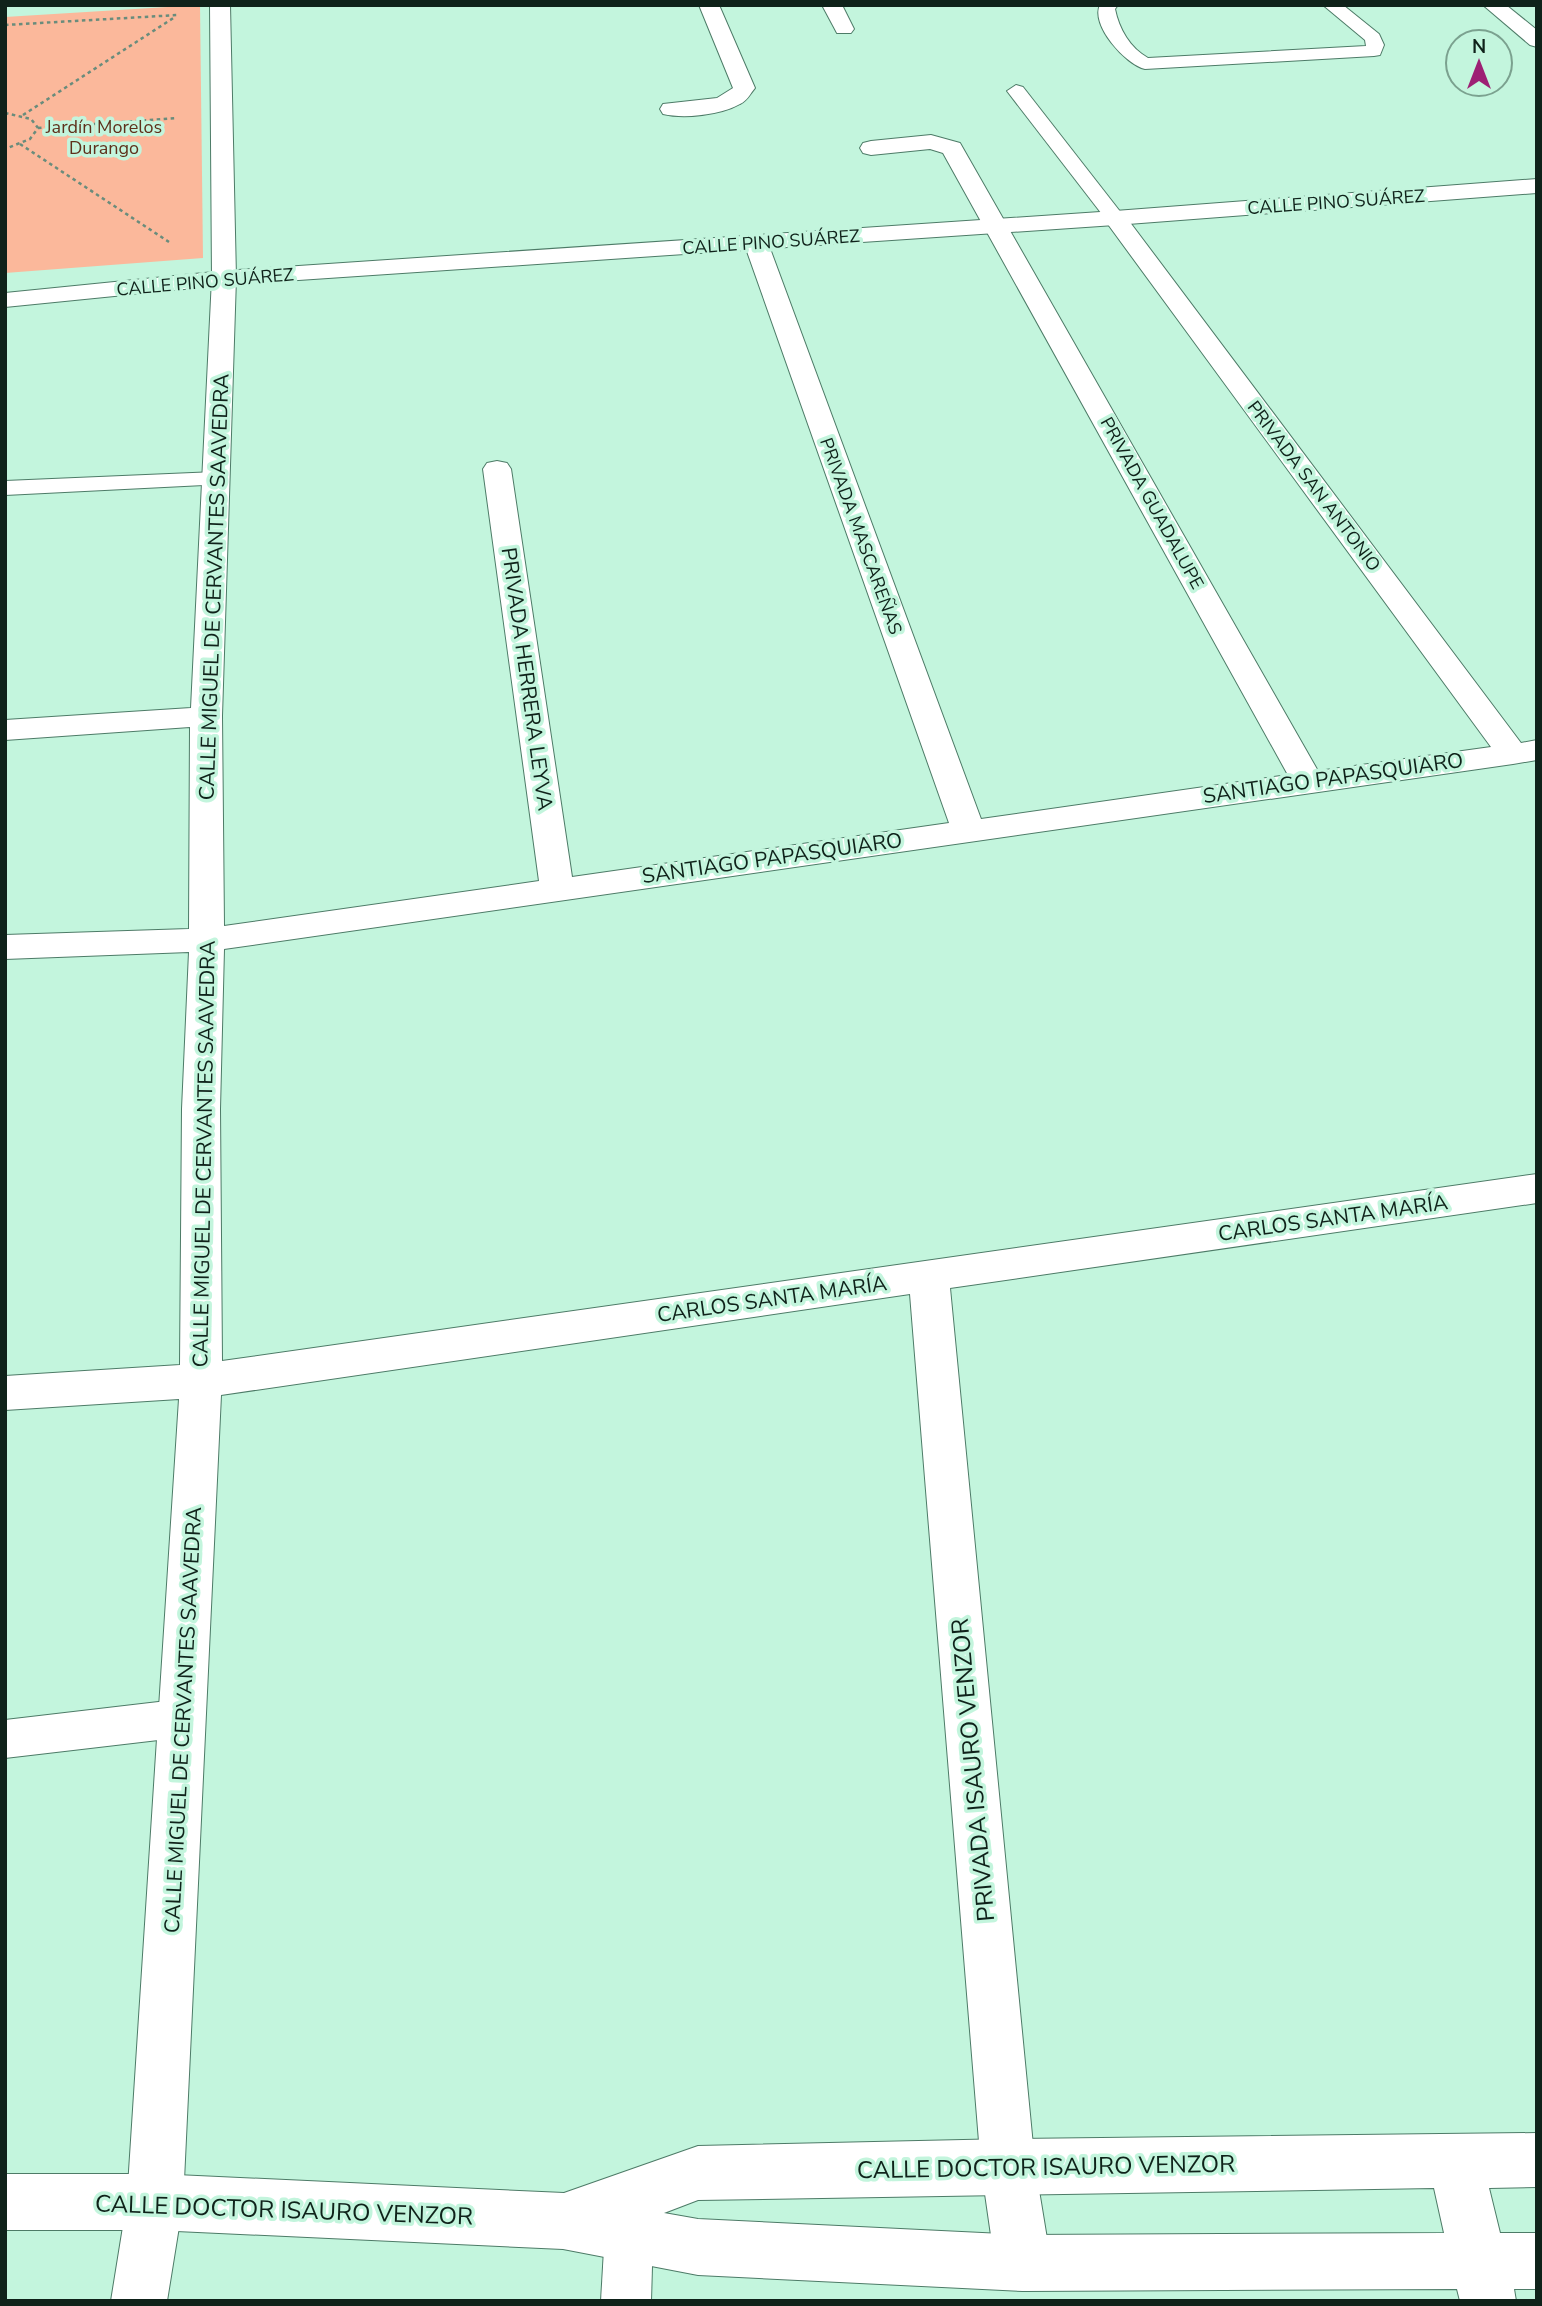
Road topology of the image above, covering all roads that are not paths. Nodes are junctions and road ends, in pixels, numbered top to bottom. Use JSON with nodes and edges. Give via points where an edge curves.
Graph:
{"nodes":[{"id":1,"x":220,"y":5,"type":"edge"},
{"id":2,"x":709,"y":5,"type":"edge"},
{"id":3,"x":832,"y":5,"type":"edge"},
{"id":4,"x":1109,"y":5,"type":"edge"},
{"id":5,"x":1332,"y":5,"type":"edge"},
{"id":6,"x":1493,"y":5,"type":"edge"},
{"id":7,"x":844,"y":29,"type":"dead end"},
{"id":8,"x":1537,"y":41,"type":"edge"},
{"id":9,"x":1017,"y":91,"type":"dead end"},
{"id":10,"x":671,"y":109,"type":"dead end"},
{"id":11,"x":871,"y":148,"type":"dead end"},
{"id":12,"x":1537,"y":186,"type":"edge"},
{"id":13,"x":1115,"y":218,"type":"junction"},
{"id":14,"x":995,"y":226,"type":"junction"},
{"id":15,"x":756,"y":243,"type":"junction"},
{"id":16,"x":225,"y":278,"type":"junction"},
{"id":17,"x":5,"y":300,"type":"edge"},
{"id":18,"x":497,"y":469,"type":"dead end"},
{"id":19,"x":216,"y":479,"type":"junction"},
{"id":20,"x":5,"y":488,"type":"edge"},
{"id":21,"x":206,"y":716,"type":"junction"},
{"id":22,"x":5,"y":730,"type":"edge"},
{"id":23,"x":1525,"y":752,"type":"edge"},
{"id":24,"x":1307,"y":781,"type":"junction"},
{"id":25,"x":968,"y":830,"type":"junction"},
{"id":26,"x":557,"y":889,"type":"junction"},
{"id":27,"x":207,"y":940,"type":"junction"},
{"id":28,"x":5,"y":947,"type":"edge"},
{"id":29,"x":1537,"y":1188,"type":"edge"},
{"id":30,"x":929,"y":1277,"type":"junction"},
{"id":31,"x":201,"y":1381,"type":"junction"},
{"id":32,"x":5,"y":1393,"type":"edge"},
{"id":33,"x":184,"y":1718,"type":"junction"},
{"id":34,"x":5,"y":1739,"type":"edge"},
{"id":35,"x":1537,"y":2160,"type":"edge"},
{"id":36,"x":1455,"y":2161,"type":"junction"},
{"id":37,"x":1008,"y":2166,"type":"junction"},
{"id":38,"x":5,"y":2202,"type":"edge"},
{"id":39,"x":155,"y":2202,"type":"junction"},
{"id":40,"x":563,"y":2221,"type":"junction"},
{"id":41,"x":629,"y":2232,"type":"junction"},
{"id":42,"x":1537,"y":2261,"type":"edge"},
{"id":43,"x":1023,"y":2263,"type":"junction"},
{"id":44,"x":1483,"y":2282,"type":"edge"},
{"id":45,"x":139,"y":2301,"type":"edge"},
{"id":46,"x":626,"y":2301,"type":"edge"}],
"edges":[{"from":1,"to":16,"type":"street","name":"CALLE MIGUEL DE CERVANTES SAAVEDRA"},
{"from":2,"to":10,"type":"street","via":[[744,88],[742,94],[720,103]]},
{"from":3,"to":7,"type":"street"},
{"from":4,"to":5,"type":"lane","via":[[1107,19],[1136,61],[1146,64],[1374,51],[1373,38]]},
{"from":6,"to":8,"type":"street"},
{"from":9,"to":13,"type":"lane"},
{"from":11,"to":14,"type":"street","name":"PRIVADA GUADALUPE","via":[[930,142],[952,148]]},
{"from":12,"to":13,"type":"street","name":"CALLE PINO SUÁREZ"},
{"from":13,"to":14,"type":"street","name":"CALLE PINO SUÁREZ"},
{"from":13,"to":23,"type":"street","name":"PRIVADA SAN ANTONIO"},
{"from":14,"to":15,"type":"street","name":"CALLE PINO SUÁREZ"},
{"from":14,"to":24,"type":"street","name":"PRIVADA GUADALUPE"},
{"from":15,"to":16,"type":"street","name":"CALLE PINO SUÁREZ"},
{"from":15,"to":25,"type":"street","name":"PRIVADA MASCAREÑAS"},
{"from":16,"to":17,"type":"street","name":"CALLE PINO SUÁREZ"},
{"from":16,"to":19,"type":"street","name":"CALLE MIGUEL DE CERVANTES SAAVEDRA"},
{"from":18,"to":26,"type":"street","name":"PRIVADA HERRERA LEYVA"},
{"from":19,"to":20,"type":"lane"},
{"from":19,"to":21,"type":"street","name":"CALLE MIGUEL DE CERVANTES SAAVEDRA"},
{"from":21,"to":22,"type":"street"},
{"from":21,"to":27,"type":"street","name":"CALLE MIGUEL DE CERVANTES SAAVEDRA"},
{"from":23,"to":24,"type":"street","name":"SANTIAGO PAPASQUIARO"},
{"from":24,"to":25,"type":"street","name":"SANTIAGO PAPASQUIARO"},
{"from":25,"to":26,"type":"street","name":"SANTIAGO PAPASQUIARO"},
{"from":26,"to":27,"type":"street","name":"SANTIAGO PAPASQUIARO"},
{"from":27,"to":28,"type":"street","name":"SANTIAGO PAPASQUIARO"},
{"from":27,"to":31,"type":"street","name":"CALLE MIGUEL DE CERVANTES SAAVEDRA","via":[[201,1109]]},
{"from":29,"to":30,"type":"street","name":"CARLOS SANTA MARÍA"},
{"from":30,"to":31,"type":"street","name":"CARLOS SANTA MARÍA"},
{"from":30,"to":37,"type":"street","name":"PRIVADA ISAURO VENZOR"},
{"from":31,"to":32,"type":"street","name":"CARLOS SANTA MARÍA"},
{"from":31,"to":33,"type":"street","name":"CALLE MIGUEL DE CERVANTES SAAVEDRA"},
{"from":33,"to":34,"type":"lane"},
{"from":33,"to":39,"type":"street","name":"CALLE MIGUEL DE CERVANTES SAAVEDRA"},
{"from":35,"to":36,"type":"street","name":"CALLE DOCTOR ISAURO VENZOR"},
{"from":36,"to":37,"type":"street","name":"CALLE DOCTOR ISAURO VENZOR"},
{"from":36,"to":44,"type":"street"},
{"from":37,"to":40,"type":"street","name":"CALLE DOCTOR ISAURO VENZOR","via":[[698,2174]]},
{"from":37,"to":43,"type":"street","name":"PRIVADA ISAURO VENZOR"},
{"from":38,"to":39,"type":"street","name":"CALLE DOCTOR ISAURO VENZOR"},
{"from":39,"to":40,"type":"street","name":"CALLE DOCTOR ISAURO VENZOR"},
{"from":39,"to":45,"type":"street","name":"CALLE MIGUEL DE CERVANTES SAAVEDRA"},
{"from":40,"to":41,"type":"street","name":"CALLE DOCTOR ISAURO VENZOR"},
{"from":41,"to":43,"type":"street","name":"CALLE DOCTOR ISAURO VENZOR","via":[[698,2247]]},
{"from":41,"to":46,"type":"lane"},
{"from":42,"to":44,"type":"street","name":"CALLE DOCTOR ISAURO VENZOR"},
{"from":43,"to":44,"type":"street","name":"CALLE DOCTOR ISAURO VENZOR"}]}
